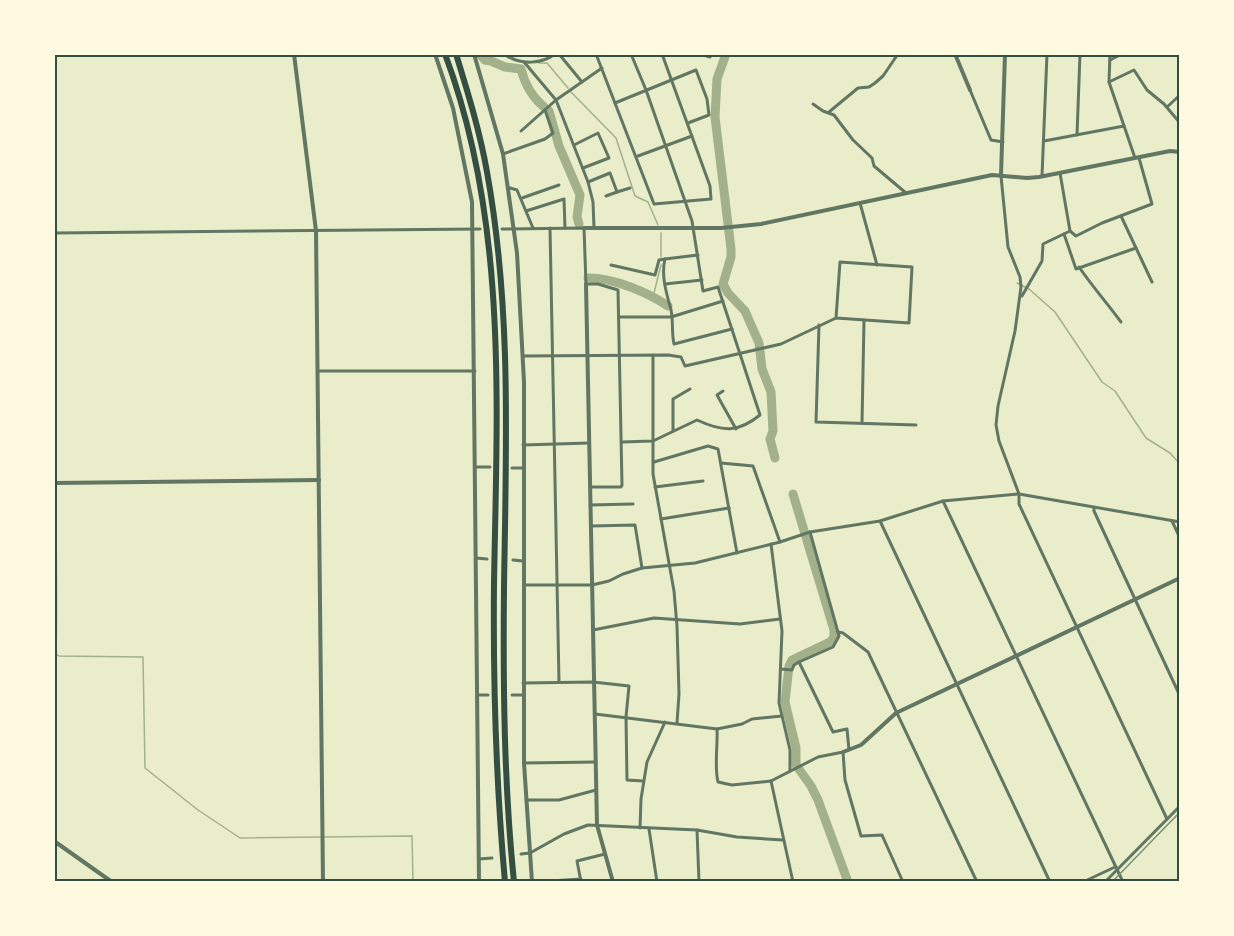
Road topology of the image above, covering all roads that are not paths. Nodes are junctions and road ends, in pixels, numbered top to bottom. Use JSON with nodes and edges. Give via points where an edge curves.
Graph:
{"nodes":[{"id":1,"x":294,"y":54,"type":"edge"},
{"id":2,"x":435,"y":54,"type":"edge"},
{"id":3,"x":445,"y":54,"type":"edge"},
{"id":4,"x":456,"y":54,"type":"edge"},
{"id":5,"x":474,"y":54,"type":"edge"},
{"id":6,"x":557,"y":54,"type":"edge"},
{"id":7,"x":597,"y":54,"type":"edge"},
{"id":8,"x":631,"y":54,"type":"edge"},
{"id":9,"x":662,"y":54,"type":"edge"},
{"id":10,"x":700,"y":54,"type":"edge"},
{"id":11,"x":711,"y":54,"type":"edge"},
{"id":12,"x":889,"y":54,"type":"edge"},
{"id":13,"x":955,"y":54,"type":"edge"},
{"id":14,"x":1005,"y":54,"type":"edge"},
{"id":15,"x":1047,"y":54,"type":"edge"},
{"id":16,"x":1080,"y":54,"type":"edge"},
{"id":17,"x":1110,"y":54,"type":"edge"},
{"id":18,"x":1122,"y":54,"type":"edge"},
{"id":19,"x":897,"y":55,"type":"edge"},
{"id":20,"x":507,"y":56,"type":"dead end"},
{"id":21,"x":1110,"y":60,"type":"junction"},
{"id":22,"x":524,"y":62,"type":"junction"},
{"id":23,"x":602,"y":68,"type":"junction"},
{"id":24,"x":672,"y":79,"type":"junction"},
{"id":25,"x":582,"y":82,"type":"junction"},
{"id":26,"x":1109,"y":82,"type":"junction"},
{"id":27,"x":646,"y":90,"type":"junction"},
{"id":28,"x":970,"y":90,"type":"joint"},
{"id":29,"x":1180,"y":95,"type":"edge"},
{"id":30,"x":556,"y":100,"type":"junction"},
{"id":31,"x":615,"y":103,"type":"junction"},
{"id":32,"x":813,"y":104,"type":"dead end"},
{"id":33,"x":1167,"y":107,"type":"junction"},
{"id":34,"x":545,"y":110,"type":"junction"},
{"id":35,"x":830,"y":112,"type":"junction"},
{"id":36,"x":688,"y":123,"type":"junction"},
{"id":37,"x":1180,"y":123,"type":"edge"},
{"id":38,"x":1124,"y":126,"type":"junction"},
{"id":39,"x":521,"y":131,"type":"dead end"},
{"id":40,"x":1077,"y":135,"type":"junction"},
{"id":41,"x":692,"y":136,"type":"junction"},
{"id":42,"x":1044,"y":141,"type":"junction"},
{"id":43,"x":1002,"y":142,"type":"junction"},
{"id":44,"x":574,"y":145,"type":"junction"},
{"id":45,"x":666,"y":146,"type":"junction"},
{"id":46,"x":1180,"y":152,"type":"edge"},
{"id":47,"x":503,"y":154,"type":"junction"},
{"id":48,"x":637,"y":156,"type":"junction"},
{"id":49,"x":1137,"y":158,"type":"junction"},
{"id":50,"x":583,"y":168,"type":"junction"},
{"id":51,"x":1060,"y":172,"type":"junction"},
{"id":52,"x":1001,"y":174,"type":"junction"},
{"id":53,"x":1042,"y":176,"type":"junction"},
{"id":54,"x":588,"y":182,"type":"junction"},
{"id":55,"x":559,"y":185,"type":"dead end"},
{"id":56,"x":510,"y":188,"type":"junction"},
{"id":57,"x":630,"y":188,"type":"dead end"},
{"id":58,"x":617,"y":192,"type":"junction"},
{"id":59,"x":906,"y":193,"type":"junction"},
{"id":60,"x":606,"y":196,"type":"dead end"},
{"id":61,"x":522,"y":198,"type":"junction"},
{"id":62,"x":685,"y":201,"type":"junction"},
{"id":63,"x":860,"y":203,"type":"junction"},
{"id":64,"x":526,"y":211,"type":"junction"},
{"id":65,"x":1121,"y":216,"type":"junction"},
{"id":66,"x":514,"y":228,"type":"junction"},
{"id":67,"x":533,"y":228,"type":"junction"},
{"id":68,"x":550,"y":228,"type":"junction"},
{"id":69,"x":565,"y":228,"type":"junction"},
{"id":70,"x":584,"y":228,"type":"junction"},
{"id":71,"x":594,"y":228,"type":"junction"},
{"id":72,"x":693,"y":228,"type":"junction"},
{"id":73,"x":473,"y":229,"type":"junction"},
{"id":74,"x":480,"y":229,"type":"dead end"},
{"id":75,"x":502,"y":229,"type":"dead end"},
{"id":76,"x":316,"y":231,"type":"junction"},
{"id":77,"x":1070,"y":231,"type":"junction"},
{"id":78,"x":55,"y":233,"type":"edge"},
{"id":79,"x":1064,"y":234,"type":"junction"},
{"id":80,"x":1136,"y":248,"type":"junction"},
{"id":81,"x":698,"y":255,"type":"junction"},
{"id":82,"x":665,"y":259,"type":"junction"},
{"id":83,"x":610,"y":265,"type":"dead end"},
{"id":84,"x":878,"y":265,"type":"junction"},
{"id":85,"x":1079,"y":267,"type":"junction"},
{"id":86,"x":702,"y":280,"type":"junction"},
{"id":87,"x":1152,"y":282,"type":"dead end"},
{"id":88,"x":586,"y":284,"type":"junction"},
{"id":89,"x":665,"y":284,"type":"junction"},
{"id":90,"x":1021,"y":297,"type":"junction"},
{"id":91,"x":723,"y":301,"type":"junction"},
{"id":92,"x":619,"y":316,"type":"junction"},
{"id":93,"x":671,"y":317,"type":"junction"},
{"id":94,"x":836,"y":318,"type":"junction"},
{"id":95,"x":864,"y":320,"type":"junction"},
{"id":96,"x":1121,"y":322,"type":"dead end"},
{"id":97,"x":819,"y":325,"type":"junction"},
{"id":98,"x":732,"y":329,"type":"junction"},
{"id":99,"x":741,"y":354,"type":"junction"},
{"id":100,"x":620,"y":355,"type":"junction"},
{"id":101,"x":653,"y":355,"type":"junction"},
{"id":102,"x":523,"y":356,"type":"junction"},
{"id":103,"x":553,"y":356,"type":"junction"},
{"id":104,"x":587,"y":356,"type":"junction"},
{"id":105,"x":318,"y":371,"type":"junction"},
{"id":106,"x":475,"y":371,"type":"junction"},
{"id":107,"x":690,"y":389,"type":"dead end"},
{"id":108,"x":723,"y":391,"type":"dead end"},
{"id":109,"x":862,"y":423,"type":"junction"},
{"id":110,"x":916,"y":425,"type":"dead end"},
{"id":111,"x":736,"y":429,"type":"junction"},
{"id":112,"x":674,"y":432,"type":"junction"},
{"id":113,"x":654,"y":441,"type":"junction"},
{"id":114,"x":622,"y":442,"type":"junction"},
{"id":115,"x":589,"y":443,"type":"junction"},
{"id":116,"x":555,"y":444,"type":"junction"},
{"id":117,"x":523,"y":445,"type":"junction"},
{"id":118,"x":653,"y":462,"type":"junction"},
{"id":119,"x":721,"y":463,"type":"junction"},
{"id":120,"x":476,"y":467,"type":"junction"},
{"id":121,"x":490,"y":467,"type":"dead end"},
{"id":122,"x":512,"y":468,"type":"dead end"},
{"id":123,"x":523,"y":468,"type":"junction"},
{"id":124,"x":319,"y":480,"type":"junction"},
{"id":125,"x":704,"y":481,"type":"dead end"},
{"id":126,"x":56,"y":483,"type":"edge"},
{"id":127,"x":590,"y":487,"type":"junction"},
{"id":128,"x":655,"y":487,"type":"junction"},
{"id":129,"x":1019,"y":494,"type":"junction"},
{"id":130,"x":943,"y":501,"type":"junction"},
{"id":131,"x":633,"y":504,"type":"dead end"},
{"id":132,"x":590,"y":505,"type":"junction"},
{"id":133,"x":729,"y":508,"type":"junction"},
{"id":134,"x":1094,"y":508,"type":"junction"},
{"id":135,"x":661,"y":519,"type":"junction"},
{"id":136,"x":1172,"y":521,"type":"junction"},
{"id":137,"x":880,"y":522,"type":"junction"},
{"id":138,"x":1180,"y":522,"type":"edge"},
{"id":139,"x":591,"y":526,"type":"junction"},
{"id":140,"x":809,"y":532,"type":"junction"},
{"id":141,"x":1180,"y":538,"type":"edge"},
{"id":142,"x":780,"y":542,"type":"junction"},
{"id":143,"x":771,"y":544,"type":"junction"},
{"id":144,"x":737,"y":553,"type":"junction"},
{"id":145,"x":476,"y":558,"type":"junction"},
{"id":146,"x":487,"y":559,"type":"dead end"},
{"id":147,"x":513,"y":560,"type":"dead end"},
{"id":148,"x":523,"y":561,"type":"junction"},
{"id":149,"x":669,"y":565,"type":"junction"},
{"id":150,"x":642,"y":568,"type":"junction"},
{"id":151,"x":1180,"y":578,"type":"edge"},
{"id":152,"x":522,"y":585,"type":"junction"},
{"id":153,"x":558,"y":585,"type":"junction"},
{"id":154,"x":592,"y":585,"type":"junction"},
{"id":155,"x":1135,"y":600,"type":"junction"},
{"id":156,"x":780,"y":619,"type":"junction"},
{"id":157,"x":676,"y":620,"type":"junction"},
{"id":158,"x":1076,"y":627,"type":"junction"},
{"id":159,"x":593,"y":630,"type":"junction"},
{"id":160,"x":838,"y":632,"type":"junction"},
{"id":161,"x":1016,"y":656,"type":"junction"},
{"id":162,"x":799,"y":662,"type":"junction"},
{"id":163,"x":781,"y":669,"type":"junction"},
{"id":164,"x":559,"y":682,"type":"junction"},
{"id":165,"x":593,"y":682,"type":"junction"},
{"id":166,"x":522,"y":683,"type":"junction"},
{"id":167,"x":956,"y":685,"type":"junction"},
{"id":168,"x":478,"y":694,"type":"junction"},
{"id":169,"x":488,"y":695,"type":"dead end"},
{"id":170,"x":512,"y":695,"type":"dead end"},
{"id":171,"x":522,"y":695,"type":"junction"},
{"id":172,"x":1180,"y":696,"type":"edge"},
{"id":173,"x":897,"y":713,"type":"junction"},
{"id":174,"x":594,"y":714,"type":"junction"},
{"id":175,"x":782,"y":716,"type":"junction"},
{"id":176,"x":626,"y":717,"type":"junction"},
{"id":177,"x":665,"y":722,"type":"junction"},
{"id":178,"x":677,"y":723,"type":"junction"},
{"id":179,"x":717,"y":729,"type":"junction"},
{"id":180,"x":849,"y":750,"type":"junction"},
{"id":181,"x":843,"y":752,"type":"junction"},
{"id":182,"x":596,"y":762,"type":"junction"},
{"id":183,"x":524,"y":763,"type":"junction"},
{"id":184,"x":791,"y":771,"type":"junction"},
{"id":185,"x":771,"y":781,"type":"junction"},
{"id":186,"x":643,"y":782,"type":"junction"},
{"id":187,"x":596,"y":790,"type":"junction"},
{"id":188,"x":526,"y":800,"type":"junction"},
{"id":189,"x":1180,"y":806,"type":"edge"},
{"id":190,"x":1167,"y":819,"type":"junction"},
{"id":191,"x":597,"y":825,"type":"junction"},
{"id":192,"x":640,"y":828,"type":"junction"},
{"id":193,"x":649,"y":829,"type":"junction"},
{"id":194,"x":697,"y":830,"type":"junction"},
{"id":195,"x":783,"y":840,"type":"junction"},
{"id":196,"x":54,"y":841,"type":"edge"},
{"id":197,"x":530,"y":853,"type":"junction"},
{"id":198,"x":521,"y":854,"type":"dead end"},
{"id":199,"x":605,"y":854,"type":"junction"},
{"id":200,"x":492,"y":858,"type":"dead end"},
{"id":201,"x":479,"y":859,"type":"junction"},
{"id":202,"x":1116,"y":868,"type":"junction"},
{"id":203,"x":550,"y":881,"type":"edge"},
{"id":204,"x":581,"y":881,"type":"edge"},
{"id":205,"x":112,"y":882,"type":"edge"},
{"id":206,"x":323,"y":882,"type":"edge"},
{"id":207,"x":479,"y":882,"type":"edge"},
{"id":208,"x":506,"y":882,"type":"edge"},
{"id":209,"x":514,"y":882,"type":"edge"},
{"id":210,"x":532,"y":882,"type":"edge"},
{"id":211,"x":613,"y":882,"type":"edge"},
{"id":212,"x":657,"y":882,"type":"edge"},
{"id":213,"x":699,"y":882,"type":"edge"},
{"id":214,"x":793,"y":882,"type":"edge"},
{"id":215,"x":903,"y":882,"type":"edge"},
{"id":216,"x":977,"y":882,"type":"edge"},
{"id":217,"x":1050,"y":882,"type":"edge"},
{"id":218,"x":1083,"y":882,"type":"edge"},
{"id":219,"x":1105,"y":882,"type":"edge"},
{"id":220,"x":1123,"y":882,"type":"edge"}],
"edges":[{"from":1,"to":76,"type":"street"},
{"from":2,"to":73,"type":"street","via":[[453,108],[472,202]]},
{"from":3,"to":208,"type":"highway","via":[[478,173],[492,295],[496,388],[495,713]]},
{"from":4,"to":209,"type":"highway","via":[[487,171],[502,295],[506,377],[504,711]]},
{"from":5,"to":47,"type":"street"},
{"from":6,"to":22,"type":"street","via":[[547,61]]},
{"from":6,"to":25,"type":"street"},
{"from":7,"to":23,"type":"street"},
{"from":8,"to":27,"type":"street"},
{"from":9,"to":24,"type":"street"},
{"from":10,"to":11,"type":"street"},
{"from":12,"to":19,"type":"street"},
{"from":13,"to":28,"type":"street"},
{"from":14,"to":43,"type":"street"},
{"from":15,"to":42,"type":"street"},
{"from":16,"to":40,"type":"street"},
{"from":17,"to":21,"type":"street"},
{"from":18,"to":21,"type":"street"},
{"from":19,"to":35,"type":"street","via":[[875,83],[858,88]]},
{"from":20,"to":22,"type":"street"},
{"from":21,"to":26,"type":"street"},
{"from":22,"to":30,"type":"street"},
{"from":23,"to":25,"type":"street"},
{"from":23,"to":31,"type":"street"},
{"from":24,"to":27,"type":"street"},
{"from":24,"to":36,"type":"street"},
{"from":24,"to":36,"type":"street","via":[[696,70],[707,99],[709,115]]},
{"from":25,"to":30,"type":"street"},
{"from":26,"to":33,"type":"street","via":[[1134,70],[1147,90]]},
{"from":26,"to":38,"type":"street"},
{"from":27,"to":31,"type":"street"},
{"from":27,"to":45,"type":"street"},
{"from":28,"to":43,"type":"street","via":[[991,140]]},
{"from":29,"to":33,"type":"street"},
{"from":30,"to":34,"type":"street"},
{"from":30,"to":44,"type":"street"},
{"from":31,"to":48,"type":"street"},
{"from":32,"to":35,"type":"street"},
{"from":33,"to":37,"type":"street"},
{"from":34,"to":39,"type":"street"},
{"from":34,"to":47,"type":"street","via":[[553,133]]},
{"from":35,"to":59,"type":"street","via":[[872,158],[874,166]]},
{"from":36,"to":41,"type":"street"},
{"from":38,"to":40,"type":"street"},
{"from":38,"to":49,"type":"street"},
{"from":40,"to":42,"type":"street"},
{"from":41,"to":45,"type":"street"},
{"from":41,"to":62,"type":"street","via":[[711,199]]},
{"from":42,"to":53,"type":"street"},
{"from":43,"to":52,"type":"street"},
{"from":44,"to":50,"type":"street"},
{"from":44,"to":50,"type":"street","via":[[598,133],[609,158]]},
{"from":45,"to":48,"type":"street"},
{"from":45,"to":62,"type":"street"},
{"from":46,"to":49,"type":"street"},
{"from":47,"to":56,"type":"street"},
{"from":48,"to":62,"type":"street","via":[[654,204]]},
{"from":49,"to":51,"type":"street"},
{"from":49,"to":65,"type":"street","via":[[1152,204]]},
{"from":50,"to":54,"type":"street"},
{"from":51,"to":53,"type":"street"},
{"from":51,"to":77,"type":"street"},
{"from":52,"to":53,"type":"street"},
{"from":52,"to":59,"type":"street"},
{"from":52,"to":90,"type":"street","via":[[1008,247],[1020,277]]},
{"from":54,"to":58,"type":"street","via":[[610,173]]},
{"from":54,"to":71,"type":"street"},
{"from":55,"to":61,"type":"street"},
{"from":56,"to":61,"type":"street"},
{"from":56,"to":66,"type":"street"},
{"from":57,"to":58,"type":"street"},
{"from":58,"to":60,"type":"street"},
{"from":59,"to":63,"type":"street"},
{"from":61,"to":64,"type":"street"},
{"from":62,"to":72,"type":"street"},
{"from":63,"to":72,"type":"street","via":[[762,224]]},
{"from":63,"to":84,"type":"street"},
{"from":64,"to":67,"type":"street"},
{"from":64,"to":69,"type":"street","via":[[564,199]]},
{"from":65,"to":77,"type":"street","via":[[1076,236]]},
{"from":65,"to":80,"type":"street"},
{"from":66,"to":67,"type":"street"},
{"from":66,"to":75,"type":"street"},
{"from":66,"to":102,"type":"street"},
{"from":67,"to":68,"type":"street"},
{"from":68,"to":69,"type":"street"},
{"from":68,"to":103,"type":"street"},
{"from":69,"to":70,"type":"street"},
{"from":70,"to":71,"type":"street"},
{"from":70,"to":88,"type":"street"},
{"from":71,"to":72,"type":"street"},
{"from":72,"to":81,"type":"street"},
{"from":73,"to":74,"type":"street"},
{"from":73,"to":76,"type":"street"},
{"from":73,"to":106,"type":"street"},
{"from":76,"to":78,"type":"street"},
{"from":76,"to":105,"type":"street"},
{"from":77,"to":79,"type":"street"},
{"from":79,"to":85,"type":"street","via":[[1076,269]]},
{"from":79,"to":90,"type":"street","via":[[1043,243],[1042,261]]},
{"from":80,"to":85,"type":"street"},
{"from":80,"to":87,"type":"street"},
{"from":81,"to":82,"type":"street"},
{"from":81,"to":86,"type":"street"},
{"from":82,"to":83,"type":"street","via":[[658,260],[655,275]]},
{"from":82,"to":89,"type":"street"},
{"from":84,"to":94,"type":"street","via":[[840,262]]},
{"from":84,"to":95,"type":"street","via":[[912,267],[909,322]]},
{"from":85,"to":96,"type":"street"},
{"from":86,"to":89,"type":"street"},
{"from":86,"to":91,"type":"street","via":[[704,291],[718,287]]},
{"from":88,"to":92,"type":"street","via":[[618,290]]},
{"from":88,"to":104,"type":"street"},
{"from":89,"to":93,"type":"street"},
{"from":90,"to":129,"type":"street","via":[[996,425]]},
{"from":91,"to":93,"type":"street"},
{"from":91,"to":98,"type":"street"},
{"from":92,"to":93,"type":"street"},
{"from":92,"to":100,"type":"street"},
{"from":93,"to":98,"type":"street","via":[[674,344]]},
{"from":94,"to":95,"type":"street"},
{"from":94,"to":97,"type":"street"},
{"from":95,"to":109,"type":"street"},
{"from":97,"to":99,"type":"street","via":[[781,344]]},
{"from":97,"to":109,"type":"street","via":[[816,422]]},
{"from":98,"to":99,"type":"street"},
{"from":99,"to":101,"type":"street","via":[[685,366],[681,357]]},
{"from":99,"to":111,"type":"street","via":[[760,415]]},
{"from":100,"to":101,"type":"street"},
{"from":100,"to":104,"type":"street"},
{"from":100,"to":114,"type":"street"},
{"from":101,"to":113,"type":"street"},
{"from":102,"to":103,"type":"street"},
{"from":102,"to":117,"type":"street"},
{"from":103,"to":104,"type":"street"},
{"from":103,"to":116,"type":"street"},
{"from":104,"to":115,"type":"street"},
{"from":105,"to":106,"type":"street"},
{"from":105,"to":124,"type":"street"},
{"from":106,"to":120,"type":"street"},
{"from":107,"to":112,"type":"street","via":[[673,399]]},
{"from":108,"to":111,"type":"street","via":[[717,395]]},
{"from":109,"to":110,"type":"street"},
{"from":111,"to":112,"type":"street","via":[[714,428],[697,420]]},
{"from":112,"to":113,"type":"street"},
{"from":113,"to":114,"type":"street"},
{"from":113,"to":118,"type":"street"},
{"from":114,"to":127,"type":"street","via":[[621,487]]},
{"from":115,"to":116,"type":"street"},
{"from":115,"to":127,"type":"street"},
{"from":116,"to":117,"type":"street"},
{"from":116,"to":153,"type":"street"},
{"from":117,"to":123,"type":"street"},
{"from":118,"to":119,"type":"street","via":[[708,446],[718,449]]},
{"from":118,"to":128,"type":"street"},
{"from":119,"to":133,"type":"street"},
{"from":119,"to":142,"type":"street","via":[[753,466]]},
{"from":120,"to":121,"type":"street"},
{"from":120,"to":145,"type":"street"},
{"from":122,"to":123,"type":"street"},
{"from":123,"to":148,"type":"street"},
{"from":124,"to":126,"type":"street"},
{"from":124,"to":206,"type":"street"},
{"from":125,"to":128,"type":"street"},
{"from":127,"to":132,"type":"street"},
{"from":128,"to":135,"type":"street"},
{"from":129,"to":130,"type":"street"},
{"from":129,"to":134,"type":"street"},
{"from":129,"to":158,"type":"street","via":[[1018,504]]},
{"from":130,"to":137,"type":"street"},
{"from":130,"to":161,"type":"street"},
{"from":131,"to":132,"type":"street"},
{"from":132,"to":139,"type":"street"},
{"from":133,"to":135,"type":"street"},
{"from":133,"to":144,"type":"street"},
{"from":134,"to":136,"type":"street"},
{"from":134,"to":155,"type":"street"},
{"from":135,"to":149,"type":"street"},
{"from":136,"to":138,"type":"street"},
{"from":136,"to":141,"type":"street"},
{"from":137,"to":140,"type":"street"},
{"from":137,"to":167,"type":"street"},
{"from":139,"to":150,"type":"street","via":[[634,525]]},
{"from":139,"to":154,"type":"street"},
{"from":140,"to":142,"type":"street"},
{"from":140,"to":160,"type":"street"},
{"from":142,"to":143,"type":"street"},
{"from":143,"to":144,"type":"street"},
{"from":143,"to":156,"type":"street"},
{"from":144,"to":149,"type":"street"},
{"from":145,"to":146,"type":"street"},
{"from":145,"to":168,"type":"street"},
{"from":147,"to":148,"type":"street"},
{"from":148,"to":152,"type":"street"},
{"from":149,"to":150,"type":"street"},
{"from":149,"to":157,"type":"street"},
{"from":150,"to":154,"type":"street"},
{"from":151,"to":155,"type":"street"},
{"from":152,"to":153,"type":"street"},
{"from":152,"to":166,"type":"street"},
{"from":153,"to":154,"type":"street"},
{"from":153,"to":164,"type":"street"},
{"from":154,"to":159,"type":"street"},
{"from":155,"to":158,"type":"street"},
{"from":155,"to":172,"type":"street"},
{"from":156,"to":157,"type":"street","via":[[740,624]]},
{"from":156,"to":163,"type":"street"},
{"from":157,"to":159,"type":"street","via":[[654,618]]},
{"from":157,"to":178,"type":"street","via":[[680,694]]},
{"from":158,"to":161,"type":"street"},
{"from":158,"to":190,"type":"street"},
{"from":159,"to":165,"type":"street"},
{"from":160,"to":162,"type":"street","via":[[832,647]]},
{"from":160,"to":173,"type":"street","via":[[868,652]]},
{"from":161,"to":167,"type":"street"},
{"from":161,"to":202,"type":"street"},
{"from":162,"to":163,"type":"street","via":[[792,670]]},
{"from":162,"to":180,"type":"street","via":[[833,732],[847,729]]},
{"from":163,"to":175,"type":"street"},
{"from":164,"to":165,"type":"street"},
{"from":164,"to":166,"type":"street"},
{"from":165,"to":174,"type":"street"},
{"from":165,"to":176,"type":"street","via":[[629,686]]},
{"from":166,"to":171,"type":"street"},
{"from":167,"to":173,"type":"street"},
{"from":167,"to":217,"type":"street"},
{"from":168,"to":169,"type":"street"},
{"from":168,"to":201,"type":"street"},
{"from":170,"to":171,"type":"street"},
{"from":171,"to":183,"type":"street"},
{"from":173,"to":180,"type":"street"},
{"from":173,"to":216,"type":"street"},
{"from":174,"to":176,"type":"street"},
{"from":174,"to":182,"type":"street"},
{"from":175,"to":179,"type":"street"},
{"from":175,"to":184,"type":"street"},
{"from":176,"to":177,"type":"street"},
{"from":176,"to":186,"type":"street","via":[[627,780]]},
{"from":177,"to":178,"type":"street"},
{"from":177,"to":186,"type":"street","via":[[647,762]]},
{"from":178,"to":179,"type":"street"},
{"from":179,"to":185,"type":"street","via":[[718,782],[732,785]]},
{"from":180,"to":181,"type":"street"},
{"from":181,"to":184,"type":"street","via":[[818,757]]},
{"from":181,"to":215,"type":"street","via":[[845,780],[861,836],[882,836]]},
{"from":182,"to":183,"type":"street"},
{"from":182,"to":187,"type":"street"},
{"from":183,"to":188,"type":"street"},
{"from":184,"to":185,"type":"street"},
{"from":185,"to":195,"type":"street"},
{"from":186,"to":192,"type":"street"},
{"from":187,"to":188,"type":"street","via":[[559,800]]},
{"from":187,"to":191,"type":"street"},
{"from":188,"to":197,"type":"street"},
{"from":189,"to":190,"type":"street"},
{"from":190,"to":202,"type":"street"},
{"from":191,"to":192,"type":"street"},
{"from":191,"to":197,"type":"street","via":[[564,834]]},
{"from":191,"to":199,"type":"street"},
{"from":192,"to":193,"type":"street"},
{"from":193,"to":194,"type":"street"},
{"from":193,"to":212,"type":"street"},
{"from":194,"to":195,"type":"street"},
{"from":194,"to":213,"type":"street"},
{"from":195,"to":214,"type":"street"},
{"from":196,"to":205,"type":"street"},
{"from":197,"to":198,"type":"street"},
{"from":197,"to":210,"type":"street"},
{"from":199,"to":204,"type":"street","via":[[577,861]]},
{"from":199,"to":211,"type":"street"},
{"from":200,"to":201,"type":"street"},
{"from":201,"to":207,"type":"street"},
{"from":202,"to":218,"type":"street"},
{"from":202,"to":219,"type":"street"},
{"from":202,"to":220,"type":"street"},
{"from":203,"to":204,"type":"street"}]}
